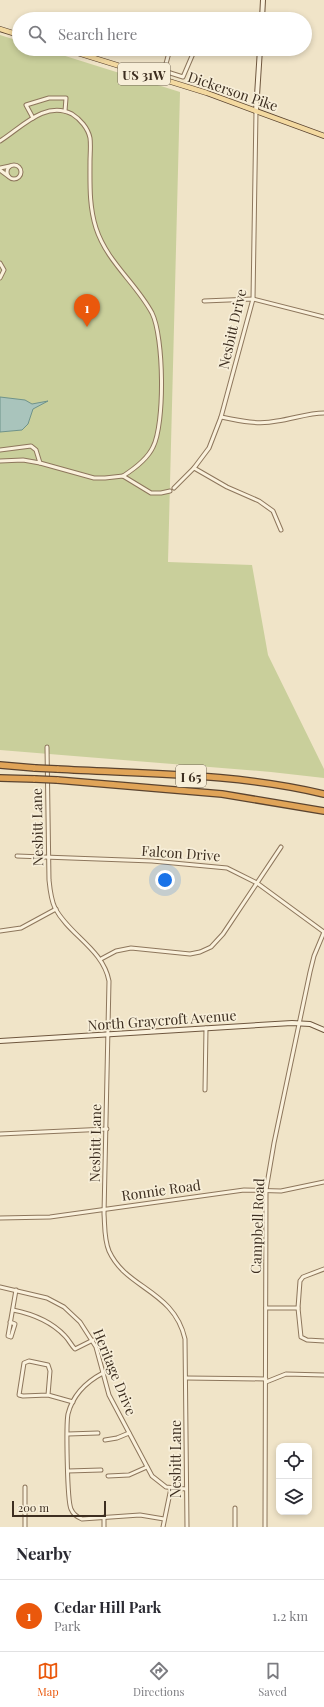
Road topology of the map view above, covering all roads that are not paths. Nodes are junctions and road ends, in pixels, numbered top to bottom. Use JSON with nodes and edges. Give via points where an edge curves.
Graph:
{"nodes":[{"id":1,"x":263,"y":0,"type":"edge"},
{"id":2,"x":262,"y":12,"type":"edge"},
{"id":3,"x":0,"y":29,"type":"edge"},
{"id":4,"x":12,"y":33,"type":"edge"},
{"id":5,"x":88,"y":56,"type":"edge"},
{"id":6,"x":168,"y":56,"type":"edge"},
{"id":7,"x":192,"y":56,"type":"edge"},
{"id":8,"x":260,"y":56,"type":"edge"},
{"id":9,"x":256,"y":110,"type":"junction"},
{"id":10,"x":65,"y":111,"type":"junction"},
{"id":11,"x":33,"y":118,"type":"junction"},
{"id":12,"x":324,"y":136,"type":"edge"},
{"id":13,"x":0,"y":141,"type":"edge"},
{"id":14,"x":11,"y":166,"type":"junction"},
{"id":15,"x":0,"y":169,"type":"edge"},
{"id":16,"x":9,"y":177,"type":"junction"},
{"id":17,"x":0,"y":263,"type":"edge"},
{"id":18,"x":0,"y":278,"type":"edge"},
{"id":19,"x":253,"y":299,"type":"junction"},
{"id":20,"x":204,"y":302,"type":"dead end"},
{"id":21,"x":324,"y":317,"type":"edge"},
{"id":22,"x":324,"y":413,"type":"edge"},
{"id":23,"x":221,"y":417,"type":"junction"},
{"id":24,"x":0,"y":450,"type":"edge"},
{"id":25,"x":0,"y":461,"type":"edge"},
{"id":26,"x":40,"y":463,"type":"junction"},
{"id":27,"x":194,"y":468,"type":"junction"},
{"id":28,"x":122,"y":476,"type":"junction"},
{"id":29,"x":174,"y":488,"type":"dead end"},
{"id":30,"x":170,"y":491,"type":"dead end"},
{"id":31,"x":281,"y":530,"type":"dead end"},
{"id":32,"x":47,"y":747,"type":"dead end"},
{"id":33,"x":0,"y":765,"type":"edge"},
{"id":34,"x":0,"y":778,"type":"edge"},
{"id":35,"x":324,"y":794,"type":"edge"},
{"id":36,"x":324,"y":811,"type":"edge"},
{"id":37,"x":281,"y":847,"type":"dead end"},
{"id":38,"x":17,"y":856,"type":"dead end"},
{"id":39,"x":49,"y":858,"type":"junction"},
{"id":40,"x":257,"y":883,"type":"junction"},
{"id":41,"x":56,"y":909,"type":"junction"},
{"id":42,"x":0,"y":931,"type":"edge"},
{"id":43,"x":324,"y":932,"type":"edge"},
{"id":44,"x":101,"y":959,"type":"junction"},
{"id":45,"x":300,"y":1023,"type":"junction"},
{"id":46,"x":206,"y":1028,"type":"junction"},
{"id":47,"x":324,"y":1030,"type":"edge"},
{"id":48,"x":109,"y":1034,"type":"junction"},
{"id":49,"x":0,"y":1041,"type":"edge"},
{"id":50,"x":206,"y":1090,"type":"dead end"},
{"id":51,"x":107,"y":1129,"type":"junction"},
{"id":52,"x":0,"y":1134,"type":"edge"},
{"id":53,"x":324,"y":1182,"type":"edge"},
{"id":54,"x":266,"y":1190,"type":"junction"},
{"id":55,"x":104,"y":1209,"type":"junction"},
{"id":56,"x":0,"y":1218,"type":"edge"},
{"id":57,"x":324,"y":1269,"type":"edge"},
{"id":58,"x":0,"y":1287,"type":"edge"},
{"id":59,"x":16,"y":1290,"type":"junction"},
{"id":60,"x":266,"y":1308,"type":"junction"},
{"id":61,"x":298,"y":1308,"type":"junction"},
{"id":62,"x":12,"y":1310,"type":"junction"},
{"id":63,"x":10,"y":1322,"type":"dead end"},
{"id":64,"x":93,"y":1340,"type":"junction"},
{"id":65,"x":324,"y":1341,"type":"edge"},
{"id":66,"x":103,"y":1373,"type":"junction"},
{"id":67,"x":324,"y":1375,"type":"edge"},
{"id":68,"x":186,"y":1378,"type":"junction"},
{"id":69,"x":266,"y":1380,"type":"junction"},
{"id":70,"x":48,"y":1395,"type":"junction"},
{"id":71,"x":73,"y":1402,"type":"junction"},
{"id":72,"x":98,"y":1433,"type":"dead end"},
{"id":73,"x":129,"y":1433,"type":"junction"},
{"id":74,"x":68,"y":1434,"type":"junction"},
{"id":75,"x":105,"y":1440,"type":"dead end"},
{"id":76,"x":147,"y":1467,"type":"junction"},
{"id":77,"x":101,"y":1470,"type":"dead end"},
{"id":78,"x":68,"y":1471,"type":"junction"},
{"id":79,"x":108,"y":1476,"type":"dead end"},
{"id":80,"x":25,"y":1487,"type":"dead end"},
{"id":81,"x":171,"y":1488,"type":"junction"},
{"id":82,"x":186,"y":1489,"type":"junction"},
{"id":83,"x":234,"y":1508,"type":"dead end"},
{"id":84,"x":104,"y":1517,"type":"junction"},
{"id":85,"x":164,"y":1519,"type":"junction"},
{"id":86,"x":25,"y":1527,"type":"edge"},
{"id":87,"x":104,"y":1527,"type":"edge"},
{"id":88,"x":163,"y":1527,"type":"edge"},
{"id":89,"x":187,"y":1527,"type":"edge"},
{"id":90,"x":235,"y":1527,"type":"edge"},
{"id":91,"x":265,"y":1527,"type":"edge"}],
"edges":[{"from":1,"to":2,"type":"street"},
{"from":3,"to":4,"type":"main road"},
{"from":5,"to":9,"type":"main road","name":"Dickerson Pike","number":"US 31W"},
{"from":6,"to":7,"type":"street","via":[[164,71],[183,77]]},
{"from":8,"to":9,"type":"street"},
{"from":9,"to":12,"type":"main road","name":"Dickerson Pike","number":"US 31W"},
{"from":9,"to":19,"type":"street","name":"Nesbitt Drive"},
{"from":10,"to":11,"type":"street","via":[[47,111]]},
{"from":10,"to":11,"type":"street","via":[[66,98],[42,99],[26,105]]},
{"from":10,"to":28,"type":"street","via":[[80,120],[90,137],[91,204],[100,237],[112,261],[151,312],[160,341],[162,365],[154,447],[147,457]]},
{"from":11,"to":13,"type":"street"},
{"from":14,"to":15,"type":"street"},
{"from":14,"to":16,"type":"street","via":[[7,171]]},
{"from":14,"to":16,"type":"street","via":[[18,166],[21,173],[15,179]]},
{"from":15,"to":16,"type":"street"},
{"from":17,"to":18,"type":"street","via":[[4,270]]},
{"from":19,"to":20,"type":"street"},
{"from":19,"to":21,"type":"street"},
{"from":19,"to":23,"type":"street","name":"Nesbitt Drive"},
{"from":22,"to":23,"type":"street","via":[[277,422],[256,423]]},
{"from":23,"to":27,"type":"street","name":"Nesbitt Drive","via":[[209,448]]},
{"from":24,"to":26,"type":"street","via":[[31,446],[36,450]]},
{"from":25,"to":26,"type":"street","via":[[24,460]]},
{"from":26,"to":28,"type":"street","via":[[94,478]]},
{"from":27,"to":29,"type":"street","name":"Nesbitt Drive"},
{"from":27,"to":31,"type":"street","via":[[227,487],[259,501],[273,511]]},
{"from":28,"to":30,"type":"street","via":[[151,493]]},
{"from":32,"to":39,"type":"street","name":"Nesbitt Lane"},
{"from":33,"to":35,"type":"highway","number":"I 65","bridge":true,"via":[[220,777],[274,783]]},
{"from":34,"to":36,"type":"highway","number":"I 65","bridge":true,"via":[[57,780],[222,794]]},
{"from":37,"to":40,"type":"street"},
{"from":38,"to":39,"type":"street","name":"Falcon Drive"},
{"from":39,"to":40,"type":"street","name":"Falcon Drive","via":[[55,856],[213,866],[227,868]]},
{"from":39,"to":41,"type":"street","name":"Nesbitt Lane","via":[[50,888]]},
{"from":40,"to":43,"type":"street","name":"Falcon Drive"},
{"from":40,"to":44,"type":"street","via":[[217,942],[206,950],[186,954],[131,948],[116,951]]},
{"from":41,"to":42,"type":"street","via":[[21,928]]},
{"from":41,"to":44,"type":"street","name":"Nesbitt Lane"},
{"from":43,"to":45,"type":"street","name":"Campbell Road","via":[[314,956]]},
{"from":44,"to":48,"type":"street","name":"Nesbitt Lane","via":[[109,981]]},
{"from":45,"to":46,"type":"street","name":"North Graycroft Avenue"},
{"from":45,"to":47,"type":"street","name":"North Graycroft Avenue","via":[[316,1025]]},
{"from":45,"to":54,"type":"street","name":"Campbell Road"},
{"from":46,"to":48,"type":"street","name":"North Graycroft Avenue"},
{"from":46,"to":50,"type":"street"},
{"from":48,"to":49,"type":"street","name":"North Graycroft Avenue"},
{"from":48,"to":51,"type":"street","name":"Nesbitt Lane"},
{"from":51,"to":52,"type":"street"},
{"from":51,"to":55,"type":"street","name":"Nesbitt Lane"},
{"from":53,"to":54,"type":"street","name":"Ronnie Road","via":[[290,1190]]},
{"from":54,"to":55,"type":"street","name":"Ronnie Road","via":[[244,1190]]},
{"from":54,"to":60,"type":"street","name":"Campbell Road"},
{"from":55,"to":56,"type":"street","name":"Ronnie Road","via":[[50,1217]]},
{"from":55,"to":68,"type":"street","name":"Nesbitt Lane","via":[[105,1238],[115,1261],[169,1306],[179,1321],[186,1345]]},
{"from":57,"to":61,"type":"street","via":[[303,1277],[300,1281]]},
{"from":58,"to":59,"type":"street","name":"Heritage Drive"},
{"from":59,"to":62,"type":"street"},
{"from":59,"to":64,"type":"street","name":"Heritage Drive","via":[[42,1296],[64,1307],[80,1322]]},
{"from":60,"to":61,"type":"street"},
{"from":60,"to":69,"type":"street","name":"Campbell Road"},
{"from":61,"to":65,"type":"street","via":[[301,1337]]},
{"from":62,"to":63,"type":"street"},
{"from":62,"to":64,"type":"street","via":[[48,1322],[66,1337],[73,1348],[76,1349]]},
{"from":64,"to":66,"type":"street","name":"Heritage Drive"},
{"from":66,"to":71,"type":"street","via":[[84,1385]]},
{"from":66,"to":73,"type":"street","name":"Heritage Drive","via":[[109,1395]]},
{"from":67,"to":69,"type":"street","via":[[286,1374]]},
{"from":68,"to":69,"type":"street"},
{"from":68,"to":82,"type":"street","name":"Nesbitt Lane"},
{"from":69,"to":91,"type":"street","name":"Campbell Road"},
{"from":70,"to":70,"type":"street","via":[[19,1395],[24,1363],[48,1365]]},
{"from":70,"to":71,"type":"street"},
{"from":71,"to":74,"type":"street","via":[[68,1413]]},
{"from":72,"to":74,"type":"street"},
{"from":73,"to":75,"type":"street"},
{"from":73,"to":76,"type":"street","name":"Heritage Drive"},
{"from":74,"to":78,"type":"street"},
{"from":76,"to":79,"type":"street","via":[[129,1475]]},
{"from":76,"to":81,"type":"street","name":"Heritage Drive","via":[[156,1480]]},
{"from":77,"to":78,"type":"street"},
{"from":78,"to":84,"type":"street","via":[[69,1503],[75,1516],[82,1519]]},
{"from":80,"to":86,"type":"street"},
{"from":81,"to":82,"type":"street","name":"Heritage Drive"},
{"from":81,"to":85,"type":"street"},
{"from":82,"to":89,"type":"street","name":"Nesbitt Lane"},
{"from":83,"to":90,"type":"street"},
{"from":84,"to":85,"type":"street","via":[[140,1515]]},
{"from":84,"to":87,"type":"street"},
{"from":85,"to":88,"type":"street"}]}
